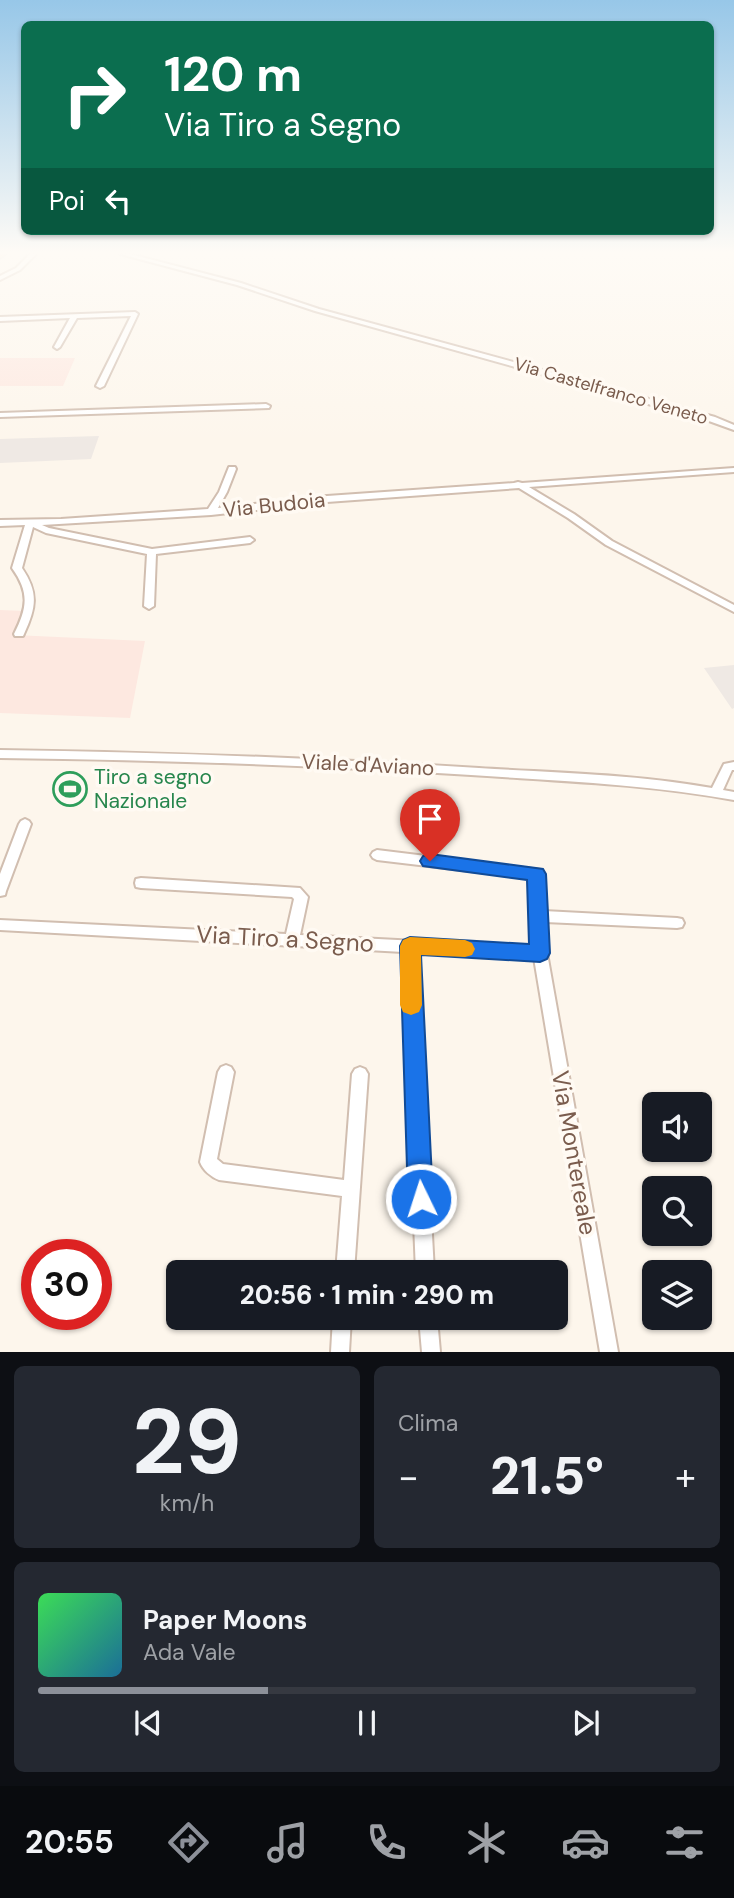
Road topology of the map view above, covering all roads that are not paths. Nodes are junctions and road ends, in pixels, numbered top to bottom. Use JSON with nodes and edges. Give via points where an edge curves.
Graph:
{"nodes":[{"id":1,"x":71,"y":317,"type":"edge"},
{"id":2,"x":74,"y":317,"type":"edge"},
{"id":3,"x":133,"y":317,"type":"edge"},
{"id":4,"x":343,"y":317,"type":"edge"},
{"id":5,"x":0,"y":319,"type":"edge"},
{"id":6,"x":57,"y":347,"type":"dead end"},
{"id":7,"x":100,"y":386,"type":"dead end"},
{"id":8,"x":265,"y":406,"type":"dead end"},
{"id":9,"x":0,"y":415,"type":"edge"},
{"id":10,"x":734,"y":428,"type":"edge"},
{"id":11,"x":232,"y":469,"type":"dead end"},
{"id":12,"x":734,"y":470,"type":"edge"},
{"id":13,"x":519,"y":485,"type":"junction"},
{"id":14,"x":211,"y":512,"type":"junction"},
{"id":15,"x":0,"y":514,"type":"edge"},
{"id":16,"x":0,"y":523,"type":"edge"},
{"id":17,"x":30,"y":523,"type":"junction"},
{"id":18,"x":250,"y":540,"type":"dead end"},
{"id":19,"x":152,"y":552,"type":"junction"},
{"id":20,"x":149,"y":606,"type":"dead end"},
{"id":21,"x":734,"y":609,"type":"edge"},
{"id":22,"x":19,"y":634,"type":"dead end"},
{"id":23,"x":0,"y":754,"type":"edge"},
{"id":24,"x":734,"y":766,"type":"edge"},
{"id":25,"x":716,"y":792,"type":"junction"},
{"id":26,"x":734,"y":796,"type":"edge"},
{"id":27,"x":25,"y":824,"type":"dead end"},
{"id":28,"x":377,"y":855,"type":"dead end"},
{"id":29,"x":141,"y":883,"type":"dead end"},
{"id":30,"x":0,"y":891,"type":"edge"},
{"id":31,"x":538,"y":916,"type":"junction"},
{"id":32,"x":677,"y":923,"type":"dead end"},
{"id":33,"x":0,"y":925,"type":"edge"},
{"id":34,"x":292,"y":940,"type":"junction"},
{"id":35,"x":410,"y":946,"type":"junction"},
{"id":36,"x":540,"y":953,"type":"junction"},
{"id":37,"x":226,"y":1072,"type":"dead end"},
{"id":38,"x":359,"y":1074,"type":"dead end"},
{"id":39,"x":350,"y":1189,"type":"junction"},
{"id":40,"x":346,"y":1260,"type":"edge"},
{"id":41,"x":424,"y":1260,"type":"edge"},
{"id":42,"x":341,"y":1330,"type":"edge"},
{"id":43,"x":429,"y":1330,"type":"edge"},
{"id":44,"x":340,"y":1352,"type":"edge"},
{"id":45,"x":430,"y":1352,"type":"edge"},
{"id":46,"x":609,"y":1352,"type":"edge"}],
"edges":[{"from":1,"to":5,"type":"street"},
{"from":2,"to":6,"type":"street"},
{"from":3,"to":7,"type":"street"},
{"from":4,"to":10,"type":"street","name":"Via Castelfranco Veneto"},
{"from":8,"to":9,"type":"street"},
{"from":11,"to":14,"type":"street"},
{"from":12,"to":13,"type":"street","name":"Via Budoia"},
{"from":13,"to":14,"type":"street","name":"Via Budoia"},
{"from":13,"to":21,"type":"street","via":[[609,542]]},
{"from":14,"to":17,"type":"street","name":"Via Budoia"},
{"from":15,"to":17,"type":"street"},
{"from":16,"to":17,"type":"street","name":"Via Budoia"},
{"from":17,"to":19,"type":"street"},
{"from":17,"to":22,"type":"street","via":[[17,568],[27,581],[30,613]]},
{"from":18,"to":19,"type":"street"},
{"from":19,"to":20,"type":"street"},
{"from":23,"to":25,"type":"street","name":"Viale d'Aviano","via":[[286,760]]},
{"from":24,"to":25,"type":"street","via":[[728,767]]},
{"from":25,"to":26,"type":"street","name":"Viale d'Aviano"},
{"from":27,"to":30,"type":"street"},
{"from":28,"to":31,"type":"street","via":[[537,874]]},
{"from":29,"to":34,"type":"street","via":[[295,892],[301,897]]},
{"from":31,"to":32,"type":"street"},
{"from":31,"to":36,"type":"street"},
{"from":33,"to":34,"type":"street","name":"Via Tiro a Segno"},
{"from":34,"to":35,"type":"street","name":"Via Tiro a Segno"},
{"from":35,"to":36,"type":"street","name":"Via Tiro a Segno"},
{"from":35,"to":41,"type":"street"},
{"from":36,"to":46,"type":"street","name":"Via Montereale"},
{"from":37,"to":39,"type":"street","via":[[208,1162],[219,1172]]},
{"from":38,"to":39,"type":"street"},
{"from":39,"to":40,"type":"street"},
{"from":42,"to":44,"type":"street"},
{"from":43,"to":45,"type":"street"}]}
